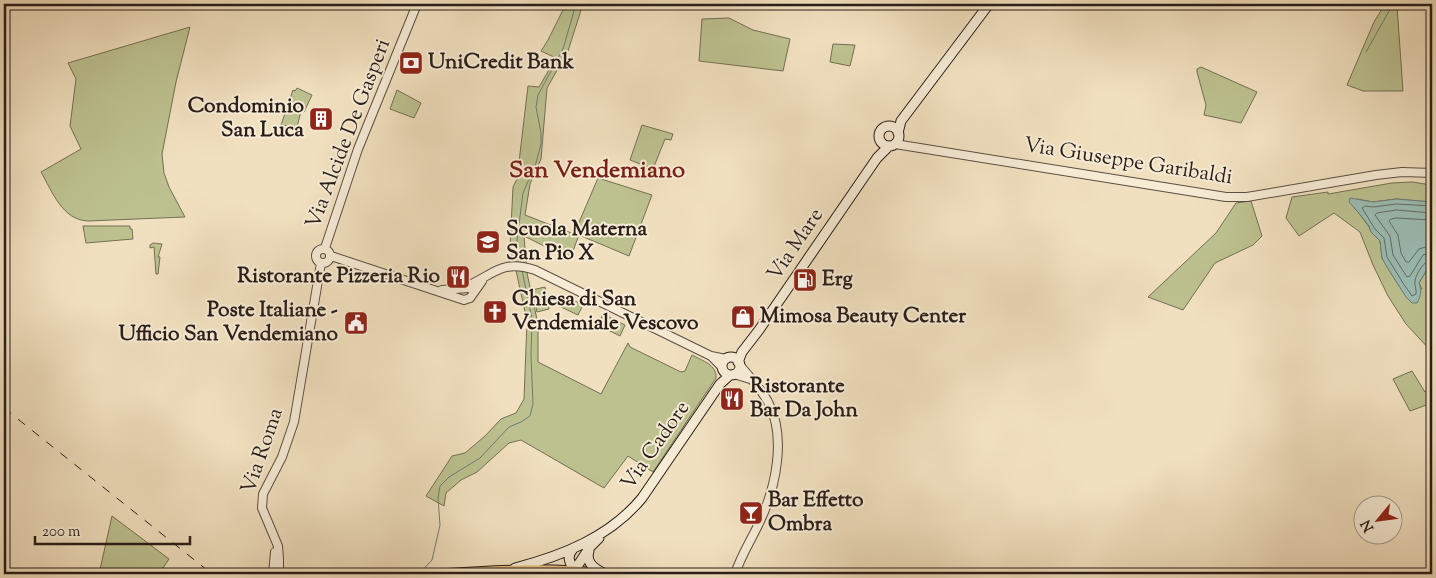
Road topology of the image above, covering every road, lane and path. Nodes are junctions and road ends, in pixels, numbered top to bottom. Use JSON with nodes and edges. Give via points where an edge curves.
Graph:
{"nodes":[{"id":1,"x":418,"y":4,"type":"edge"},
{"id":2,"x":989,"y":4,"type":"edge"},
{"id":3,"x":901,"y":122,"type":"junction"},
{"id":4,"x":891,"y":126,"type":"junction"},
{"id":5,"x":893,"y":141,"type":"junction"},
{"id":6,"x":1432,"y":173,"type":"edge"},
{"id":7,"x":325,"y":248,"type":"junction"},
{"id":8,"x":331,"y":256,"type":"junction"},
{"id":9,"x":321,"y":263,"type":"junction"},
{"id":10,"x":487,"y":275,"type":"junction"},
{"id":11,"x":464,"y":288,"type":"junction"},
{"id":12,"x":437,"y":290,"type":"junction"},
{"id":13,"x":472,"y":295,"type":"junction"},
{"id":14,"x":462,"y":299,"type":"junction"},
{"id":15,"x":731,"y":366,"type":"junction"},
{"id":16,"x":616,"y":523,"type":"junction"},
{"id":17,"x":271,"y":530,"type":"junction"},
{"id":18,"x":590,"y":548,"type":"junction"},
{"id":19,"x":573,"y":549,"type":"junction"},
{"id":20,"x":508,"y":570,"type":"junction"},
{"id":21,"x":574,"y":571,"type":"junction"},
{"id":22,"x":273,"y":574,"type":"edge"},
{"id":23,"x":279,"y":574,"type":"edge"},
{"id":24,"x":440,"y":574,"type":"edge"},
{"id":25,"x":444,"y":574,"type":"edge"},
{"id":26,"x":606,"y":574,"type":"edge"},
{"id":27,"x":735,"y":574,"type":"edge"}],
"edges":[{"from":1,"to":7,"type":"street","name":"Via Alcide De Gasperi","via":[[359,146]]},
{"from":2,"to":3,"type":"main road","name":"Via Mare"},
{"from":3,"to":4,"type":"main road"},
{"from":3,"to":5,"type":"main road","name":"Via Mare"},
{"from":4,"to":5,"type":"main road"},
{"from":4,"to":5,"type":"main road","name":"Via Mare","via":[[881,130],[879,138]]},
{"from":5,"to":6,"type":"street","name":"Via Giuseppe Garibaldi","via":[[1226,197],[1376,174]]},
{"from":5,"to":15,"type":"main road","name":"Via Mare","via":[[877,158]]},
{"from":7,"to":8,"type":"street"},
{"from":7,"to":9,"type":"street","via":[[316,253]]},
{"from":8,"to":9,"type":"street","via":[[328,262]]},
{"from":8,"to":12,"type":"street"},
{"from":9,"to":17,"type":"street","name":"Via Roma","via":[[294,422],[282,457],[263,494],[262,508]]},
{"from":10,"to":11,"type":"street"},
{"from":10,"to":13,"type":"street"},
{"from":10,"to":15,"type":"street","via":[[503,267],[535,270]]},
{"from":11,"to":12,"type":"street"},
{"from":11,"to":13,"type":"street","via":[[470,289]]},
{"from":11,"to":14,"type":"street","via":[[460,293]]},
{"from":12,"to":14,"type":"street"},
{"from":13,"to":14,"type":"street"},
{"from":15,"to":16,"type":"main road","name":"Via Cadore","via":[[642,498],[629,514]]},
{"from":15,"to":27,"type":"street","via":[[764,394],[776,419],[777,454],[767,505]]},
{"from":16,"to":18,"type":"main road"},
{"from":16,"to":19,"type":"main road"},
{"from":17,"to":22,"type":"street","name":"Via Roma","via":[[275,547]]},
{"from":17,"to":23,"type":"street","name":"Via Roma","via":[[279,553]]},
{"from":18,"to":21,"type":"main road"},
{"from":18,"to":26,"type":"main road","via":[[589,562]]},
{"from":19,"to":20,"type":"main road"},
{"from":19,"to":21,"type":"main road","via":[[569,558]]},
{"from":20,"to":21,"type":"main road"},
{"from":20,"to":25,"type":"main road"},
{"from":21,"to":26,"type":"main road"},
{"from":24,"to":25,"type":"main road"}]}
